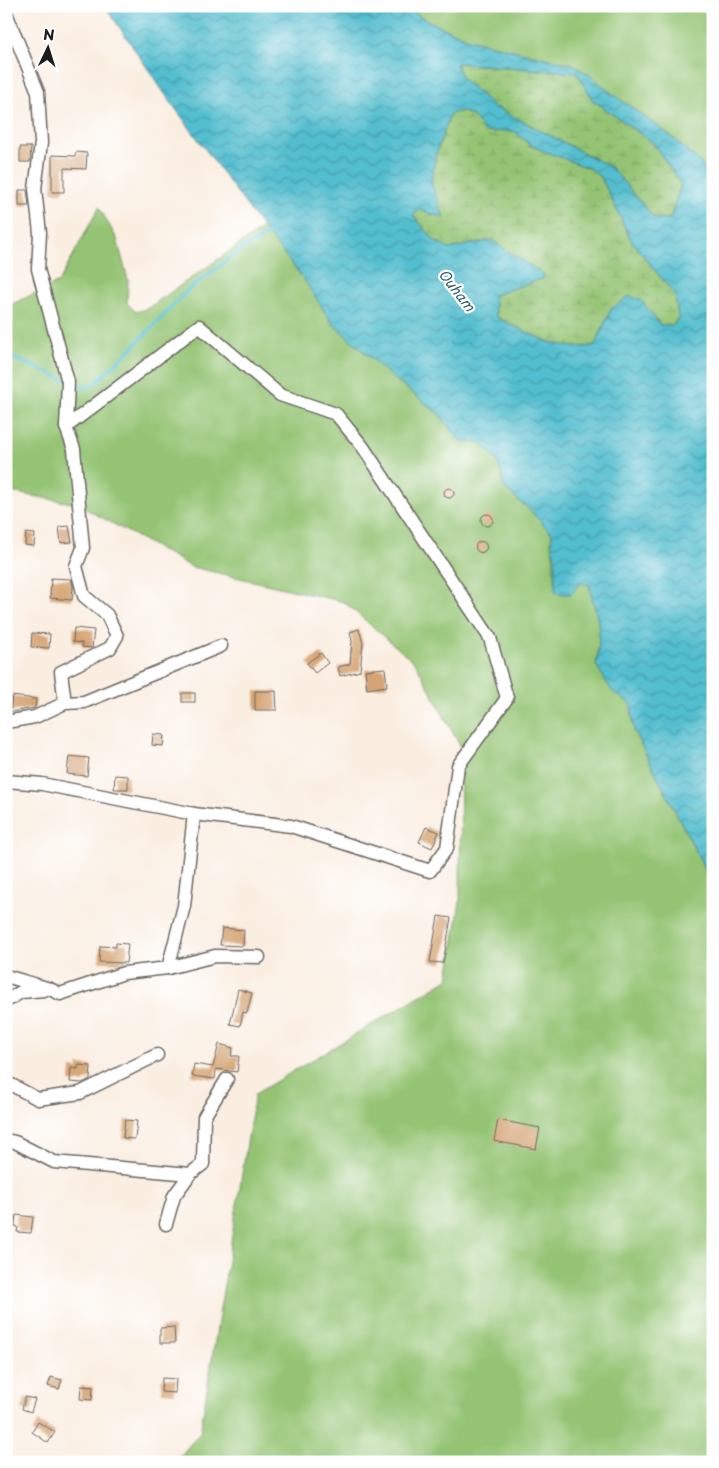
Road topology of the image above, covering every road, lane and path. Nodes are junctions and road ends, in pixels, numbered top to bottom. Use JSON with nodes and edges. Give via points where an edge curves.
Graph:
{"nodes":[{"id":1,"x":6,"y":13,"type":"edge"},
{"id":2,"x":66,"y":427,"type":"junction"},
{"id":3,"x":221,"y":646,"type":"dead end"},
{"id":4,"x":65,"y":703,"type":"junction"},
{"id":5,"x":6,"y":722,"type":"edge"},
{"id":6,"x":6,"y":781,"type":"edge"},
{"id":7,"x":194,"y":814,"type":"junction"},
{"id":8,"x":259,"y":957,"type":"dead end"},
{"id":9,"x":168,"y":968,"type":"junction"},
{"id":10,"x":6,"y":976,"type":"edge"},
{"id":11,"x":50,"y":989,"type":"junction"},
{"id":12,"x":6,"y":1001,"type":"edge"},
{"id":13,"x":156,"y":1054,"type":"dead end"},
{"id":14,"x":227,"y":1079,"type":"dead end"},
{"id":15,"x":6,"y":1082,"type":"edge"},
{"id":16,"x":6,"y":1140,"type":"edge"},
{"id":17,"x":190,"y":1174,"type":"junction"},
{"id":18,"x":166,"y":1224,"type":"dead end"}],
"edges":[{"from":1,"to":2,"type":"street","via":[[38,92],[41,143],[35,189],[40,233],[38,269],[68,382]]},
{"from":2,"to":4,"type":"street","via":[[74,449],[83,548],[76,566],[84,596],[107,615],[117,636],[110,648],[61,672]]},
{"from":2,"to":7,"type":"street","via":[[199,326],[280,395],[336,414],[363,446],[490,638],[507,698],[458,766],[447,848],[430,871],[291,826]]},
{"from":3,"to":4,"type":"street","via":[[84,702]]},
{"from":4,"to":5,"type":"street","via":[[35,717]]},
{"from":6,"to":7,"type":"street","via":[[42,784]]},
{"from":7,"to":9,"type":"street","via":[[184,906]]},
{"from":8,"to":9,"type":"street","via":[[215,956]]},
{"from":9,"to":11,"type":"street","via":[[124,973],[60,994]]},
{"from":10,"to":11,"type":"street"},
{"from":11,"to":12,"type":"street","via":[[21,992]]},
{"from":13,"to":15,"type":"street","via":[[80,1093],[38,1099]]},
{"from":14,"to":17,"type":"street","via":[[204,1118],[203,1164]]},
{"from":16,"to":17,"type":"street","via":[[54,1162]]},
{"from":17,"to":18,"type":"street","via":[[174,1196]]}]}
